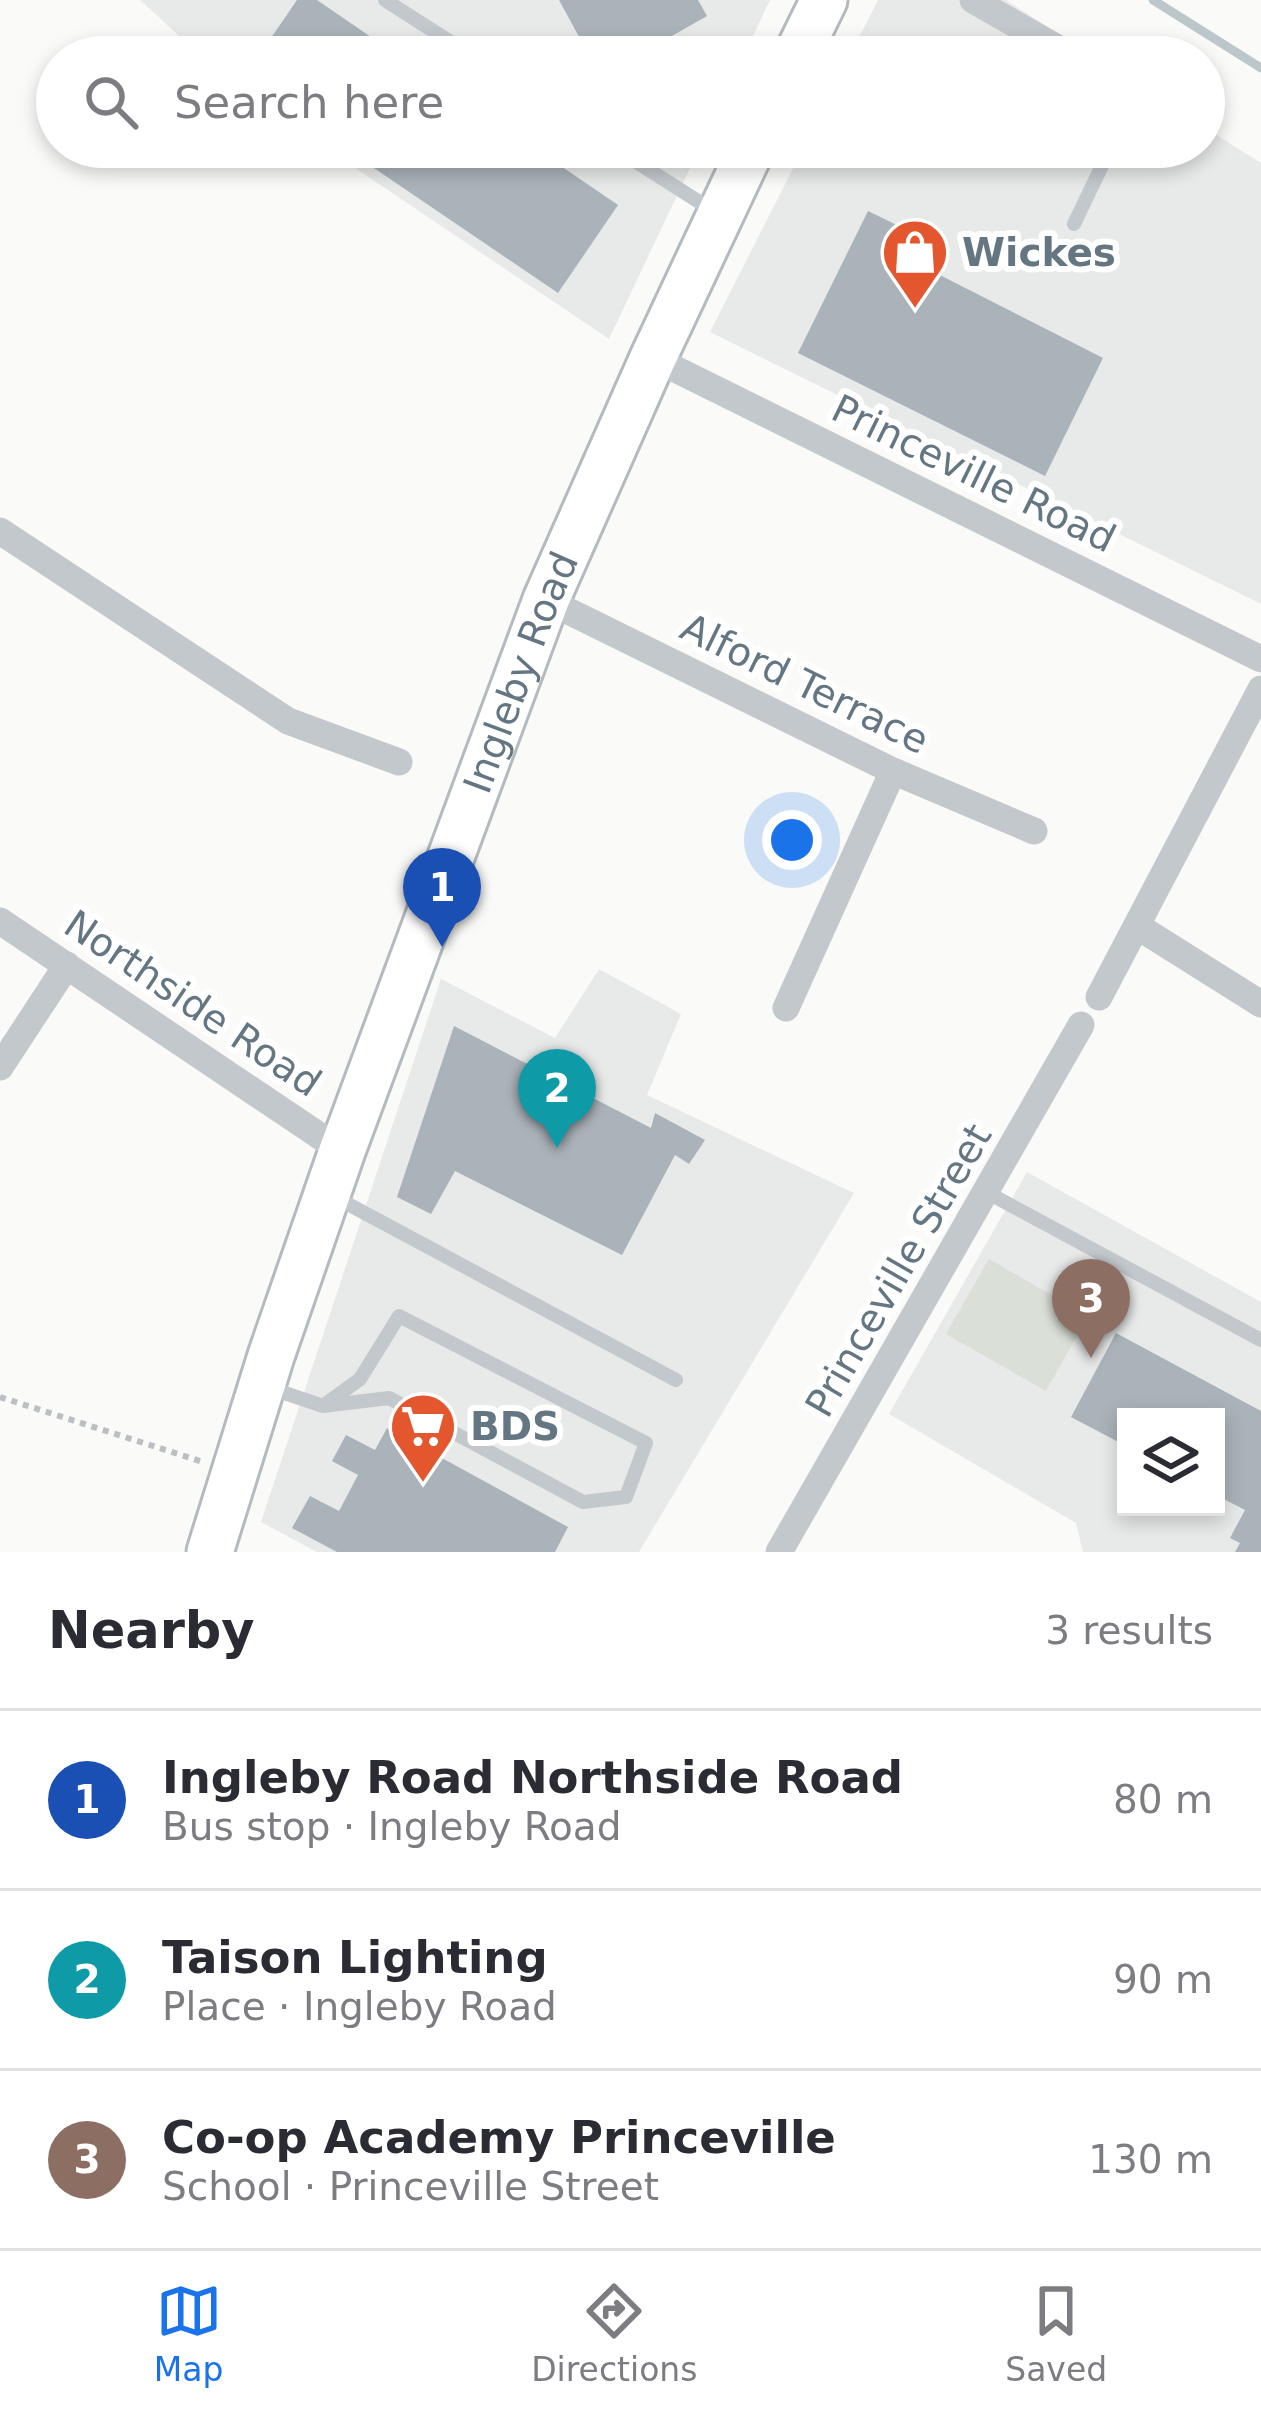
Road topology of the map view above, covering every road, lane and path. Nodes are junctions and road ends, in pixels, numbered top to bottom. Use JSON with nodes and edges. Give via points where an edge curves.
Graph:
{"nodes":[{"id":1,"x":385,"y":0,"type":"edge"},
{"id":2,"x":824,"y":0,"type":"edge"},
{"id":3,"x":974,"y":0,"type":"edge"},
{"id":4,"x":441,"y":36,"type":"edge"},
{"id":5,"x":806,"y":36,"type":"edge"},
{"id":6,"x":1036,"y":36,"type":"edge"},
{"id":7,"x":646,"y":168,"type":"edge"},
{"id":8,"x":742,"y":168,"type":"edge"},
{"id":9,"x":1101,"y":168,"type":"edge"},
{"id":10,"x":719,"y":215,"type":"junction"},
{"id":11,"x":1074,"y":224,"type":"dead end"},
{"id":12,"x":653,"y":358,"type":"junction"},
{"id":13,"x":0,"y":530,"type":"edge"},
{"id":14,"x":546,"y":600,"type":"junction"},
{"id":15,"x":1261,"y":659,"type":"edge"},
{"id":16,"x":1261,"y":689,"type":"edge"},
{"id":17,"x":399,"y":762,"type":"dead end"},
{"id":18,"x":893,"y":771,"type":"junction"},
{"id":19,"x":1034,"y":831,"type":"dead end"},
{"id":20,"x":0,"y":921,"type":"edge"},
{"id":21,"x":1137,"y":926,"type":"junction"},
{"id":22,"x":67,"y":965,"type":"junction"},
{"id":23,"x":1099,"y":998,"type":"dead end"},
{"id":24,"x":1261,"y":1004,"type":"edge"},
{"id":25,"x":786,"y":1008,"type":"dead end"},
{"id":26,"x":1082,"y":1025,"type":"dead end"},
{"id":27,"x":0,"y":1067,"type":"edge"},
{"id":28,"x":335,"y":1172,"type":"junction"},
{"id":29,"x":988,"y":1193,"type":"junction"},
{"id":30,"x":1261,"y":1340,"type":"edge"},
{"id":31,"x":676,"y":1380,"type":"dead end"},
{"id":32,"x":262,"y":1385,"type":"junction"},
{"id":33,"x":0,"y":1396,"type":"edge"},
{"id":34,"x":323,"y":1406,"type":"junction"},
{"id":35,"x":235,"y":1472,"type":"junction"},
{"id":36,"x":210,"y":1552,"type":"edge"},
{"id":37,"x":779,"y":1552,"type":"edge"}],
"edges":[{"from":1,"to":4,"type":"lane"},
{"from":2,"to":5,"type":"main road"},
{"from":3,"to":6,"type":"street"},
{"from":7,"to":10,"type":"lane"},
{"from":8,"to":10,"type":"main road","name":"Ingleby Road"},
{"from":9,"to":11,"type":"lane"},
{"from":10,"to":12,"type":"main road","name":"Ingleby Road"},
{"from":12,"to":14,"type":"main road","name":"Ingleby Road"},
{"from":12,"to":15,"type":"street","name":"Princeville Road"},
{"from":13,"to":17,"type":"street","via":[[288,721]]},
{"from":14,"to":18,"type":"street","name":"Alford Terrace"},
{"from":14,"to":28,"type":"main road","name":"Ingleby Road"},
{"from":16,"to":21,"type":"street"},
{"from":18,"to":19,"type":"street","name":"Alford Terrace"},
{"from":18,"to":25,"type":"street"},
{"from":20,"to":22,"type":"street","name":"Northside Road"},
{"from":21,"to":23,"type":"street"},
{"from":21,"to":24,"type":"street"},
{"from":22,"to":27,"type":"street"},
{"from":22,"to":28,"type":"street","name":"Northside Road"},
{"from":26,"to":29,"type":"street","name":"Princeville Street"},
{"from":28,"to":31,"type":"lane"},
{"from":28,"to":32,"type":"main road","name":"Ingleby Road"},
{"from":29,"to":30,"type":"lane"},
{"from":29,"to":37,"type":"street","name":"Princeville Street"},
{"from":32,"to":34,"type":"lane"},
{"from":32,"to":35,"type":"main road","name":"Ingleby Road"},
{"from":33,"to":35,"type":"path"},
{"from":34,"to":34,"type":"lane","via":[[360,1379],[399,1316],[646,1444],[626,1497],[583,1502],[389,1398]]},
{"from":35,"to":36,"type":"main road","name":"Ingleby Road"}]}
